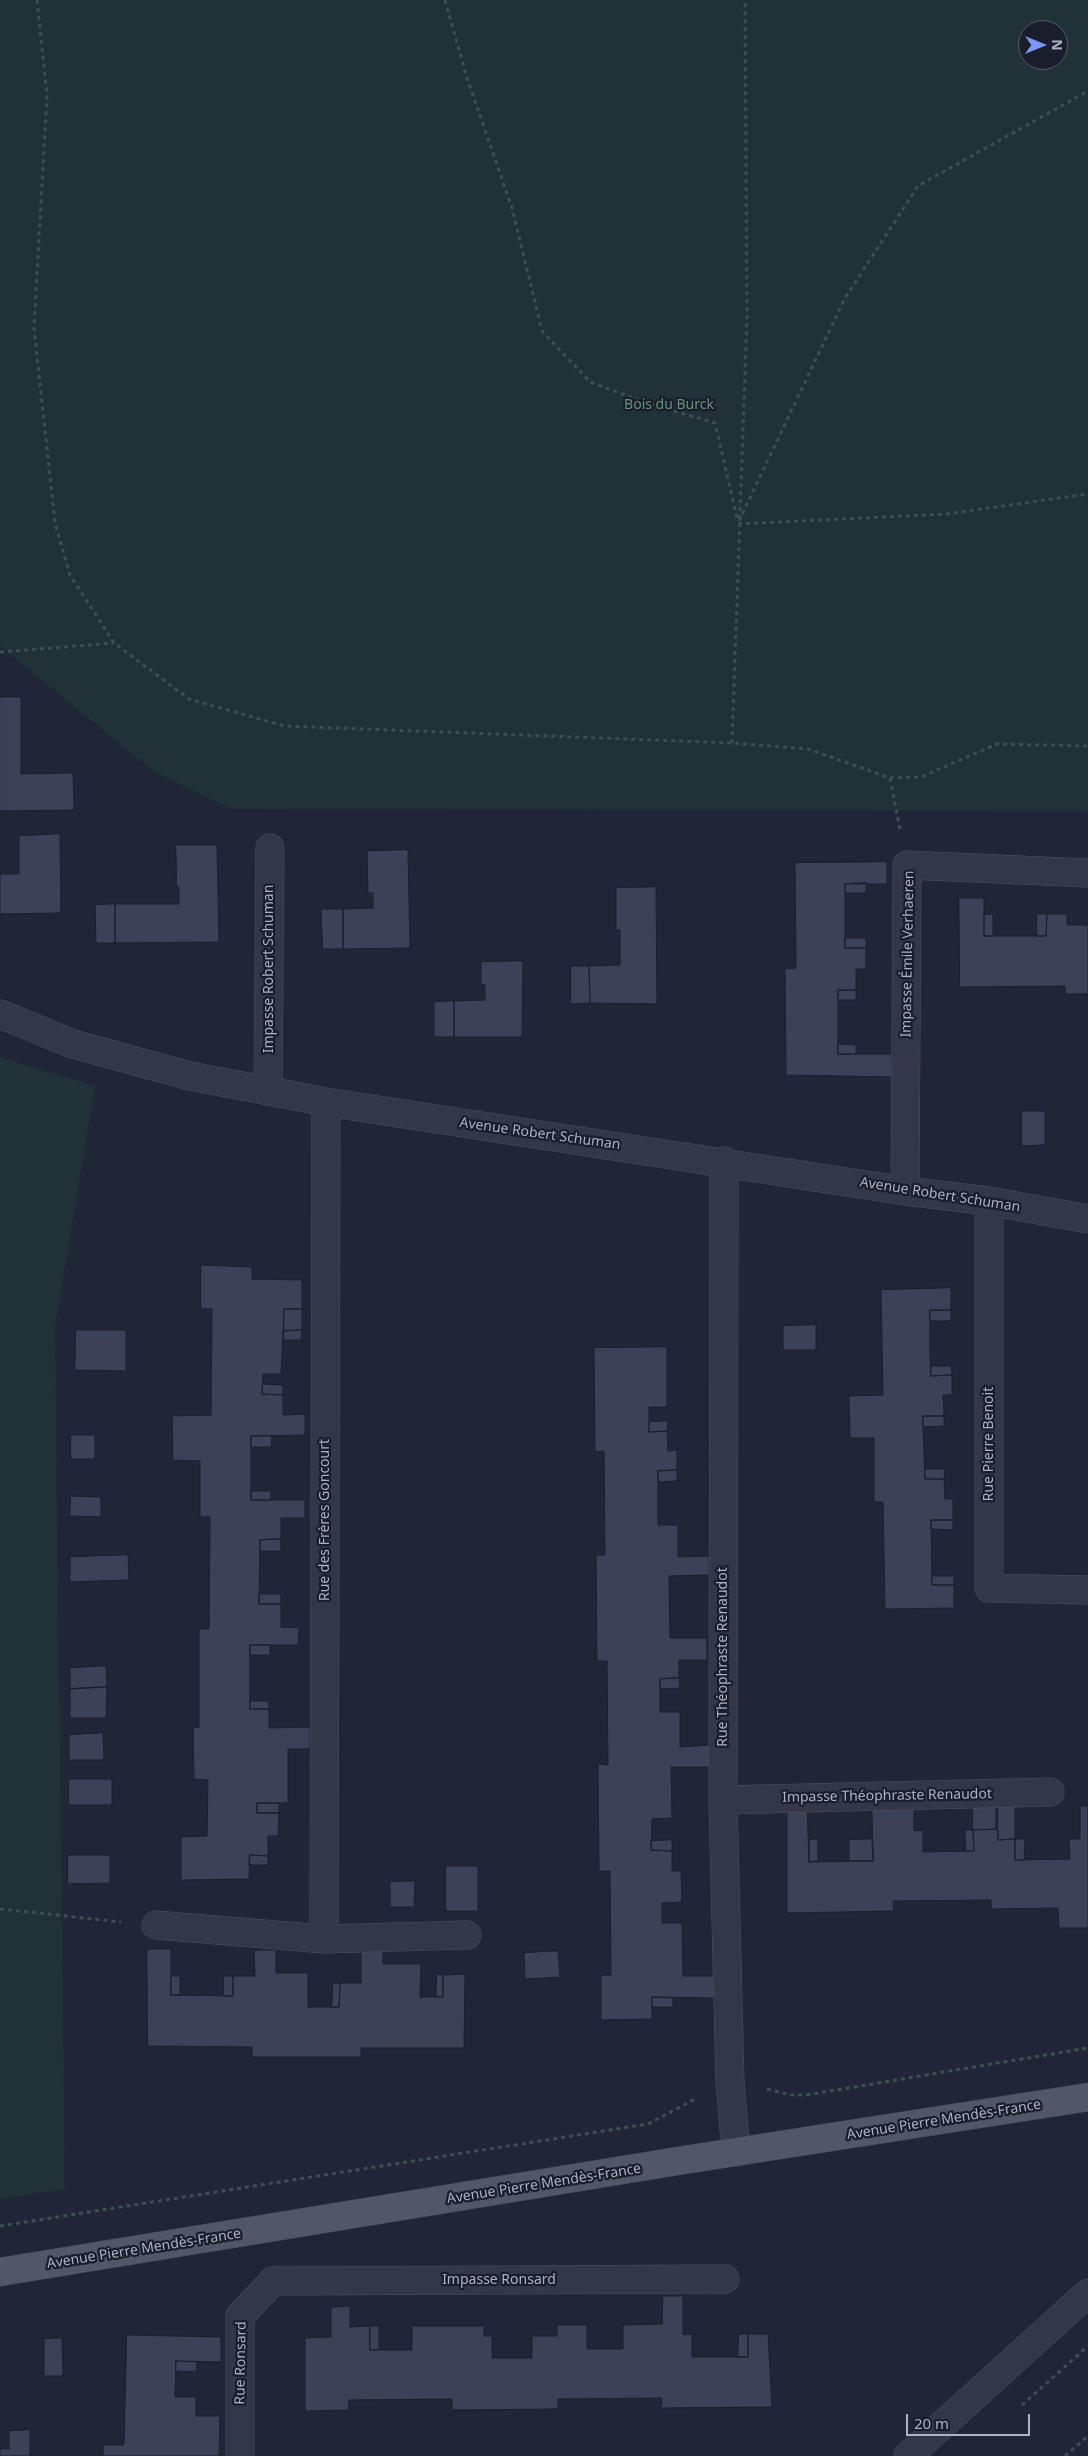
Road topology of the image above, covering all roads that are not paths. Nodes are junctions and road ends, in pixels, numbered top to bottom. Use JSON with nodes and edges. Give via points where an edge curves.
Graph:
{"nodes":[{"id":1,"x":270,"y":848,"type":"dead end"},
{"id":2,"x":1088,"y":873,"type":"edge"},
{"id":3,"x":0,"y":1014,"type":"edge"},
{"id":4,"x":268,"y":1090,"type":"junction"},
{"id":5,"x":326,"y":1102,"type":"junction"},
{"id":6,"x":724,"y":1161,"type":"junction"},
{"id":7,"x":905,"y":1191,"type":"junction"},
{"id":8,"x":989,"y":1202,"type":"junction"},
{"id":9,"x":1088,"y":1219,"type":"edge"},
{"id":10,"x":1088,"y":1590,"type":"edge"},
{"id":11,"x":1050,"y":1792,"type":"dead end"},
{"id":12,"x":723,"y":1800,"type":"junction"},
{"id":13,"x":156,"y":1925,"type":"road end"},
{"id":14,"x":467,"y":1935,"type":"dead end"},
{"id":15,"x":324,"y":1939,"type":"junction"},
{"id":16,"x":1088,"y":2097,"type":"edge"},
{"id":17,"x":736,"y":2152,"type":"junction"},
{"id":18,"x":0,"y":2272,"type":"edge"},
{"id":19,"x":725,"y":2278,"type":"dead end"},
{"id":20,"x":273,"y":2282,"type":"joint"},
{"id":21,"x":1088,"y":2293,"type":"edge"},
{"id":22,"x":240,"y":2456,"type":"edge"},
{"id":23,"x":908,"y":2456,"type":"edge"}],
"edges":[{"from":1,"to":4,"type":"street","name":"Impasse Robert Schuman"},
{"from":2,"to":7,"type":"street","name":"Impasse Émile Verhaeren","via":[[907,865]]},
{"from":3,"to":4,"type":"street","name":"Avenue Robert Schuman","via":[[73,1044],[190,1076]]},
{"from":4,"to":5,"type":"street","name":"Avenue Robert Schuman"},
{"from":5,"to":6,"type":"street","name":"Avenue Robert Schuman"},
{"from":5,"to":15,"type":"street","name":"Rue des Frères Goncourt"},
{"from":6,"to":7,"type":"street","name":"Avenue Robert Schuman"},
{"from":6,"to":12,"type":"street","name":"Rue Théophraste Renaudot"},
{"from":7,"to":8,"type":"street","name":"Avenue Robert Schuman"},
{"from":8,"to":9,"type":"street","name":"Avenue Robert Schuman"},
{"from":8,"to":10,"type":"street","name":"Rue Pierre Benoit","via":[[989,1588]]},
{"from":11,"to":12,"type":"street","name":"Impasse Théophraste Renaudot"},
{"from":12,"to":17,"type":"street","name":"Rue Théophraste Renaudot","via":[[730,2082]]},
{"from":13,"to":15,"type":"street"},
{"from":14,"to":15,"type":"street"},
{"from":16,"to":17,"type":"main road","name":"Avenue Pierre Mendès-France"},
{"from":17,"to":18,"type":"main road","name":"Avenue Pierre Mendès-France"},
{"from":19,"to":20,"type":"street","name":"Impasse Ronsard"},
{"from":20,"to":22,"type":"street","name":"Rue Ronsard","via":[[240,2316]]},
{"from":21,"to":23,"type":"street"}]}
